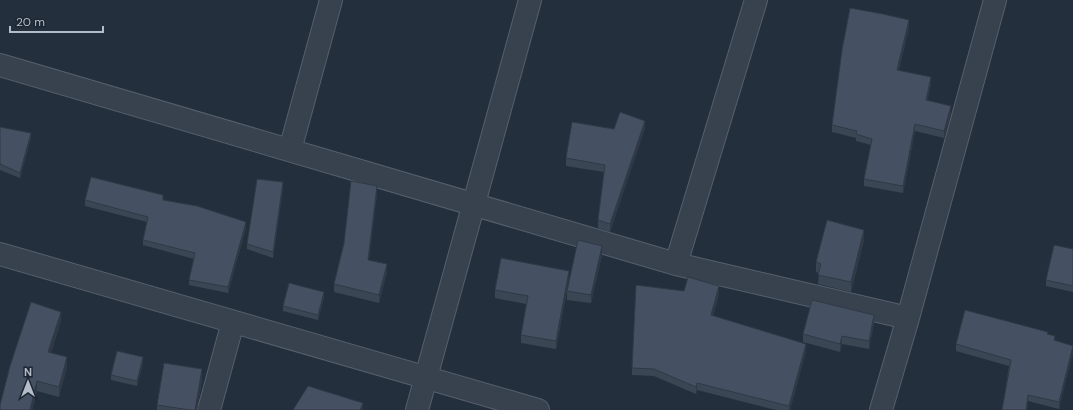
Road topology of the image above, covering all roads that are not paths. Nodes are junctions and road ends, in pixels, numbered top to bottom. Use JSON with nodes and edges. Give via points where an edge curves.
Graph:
{"nodes":[{"id":1,"x":331,"y":0,"type":"edge"},
{"id":2,"x":530,"y":0,"type":"edge"},
{"id":3,"x":756,"y":0,"type":"edge"},
{"id":4,"x":995,"y":0,"type":"edge"},
{"id":5,"x":0,"y":65,"type":"edge"},
{"id":6,"x":290,"y":150,"type":"junction"},
{"id":7,"x":474,"y":204,"type":"junction"},
{"id":8,"x":0,"y":254,"type":"edge"},
{"id":9,"x":676,"y":264,"type":"junction"},
{"id":10,"x":908,"y":318,"type":"junction"},
{"id":11,"x":233,"y":322,"type":"junction"},
{"id":12,"x":426,"y":377,"type":"junction"},
{"id":13,"x":209,"y":410,"type":"edge"},
{"id":14,"x":417,"y":410,"type":"edge"},
{"id":15,"x":538,"y":410,"type":"edge"},
{"id":16,"x":881,"y":410,"type":"edge"}],
"edges":[{"from":1,"to":6,"type":"street"},
{"from":2,"to":7,"type":"street"},
{"from":3,"to":9,"type":"street"},
{"from":4,"to":10,"type":"street"},
{"from":5,"to":6,"type":"street"},
{"from":6,"to":7,"type":"street"},
{"from":7,"to":9,"type":"street"},
{"from":7,"to":12,"type":"street"},
{"from":8,"to":11,"type":"street"},
{"from":9,"to":10,"type":"street"},
{"from":10,"to":16,"type":"street"},
{"from":11,"to":12,"type":"street"},
{"from":11,"to":13,"type":"street"},
{"from":12,"to":14,"type":"street"},
{"from":12,"to":15,"type":"street"}]}
